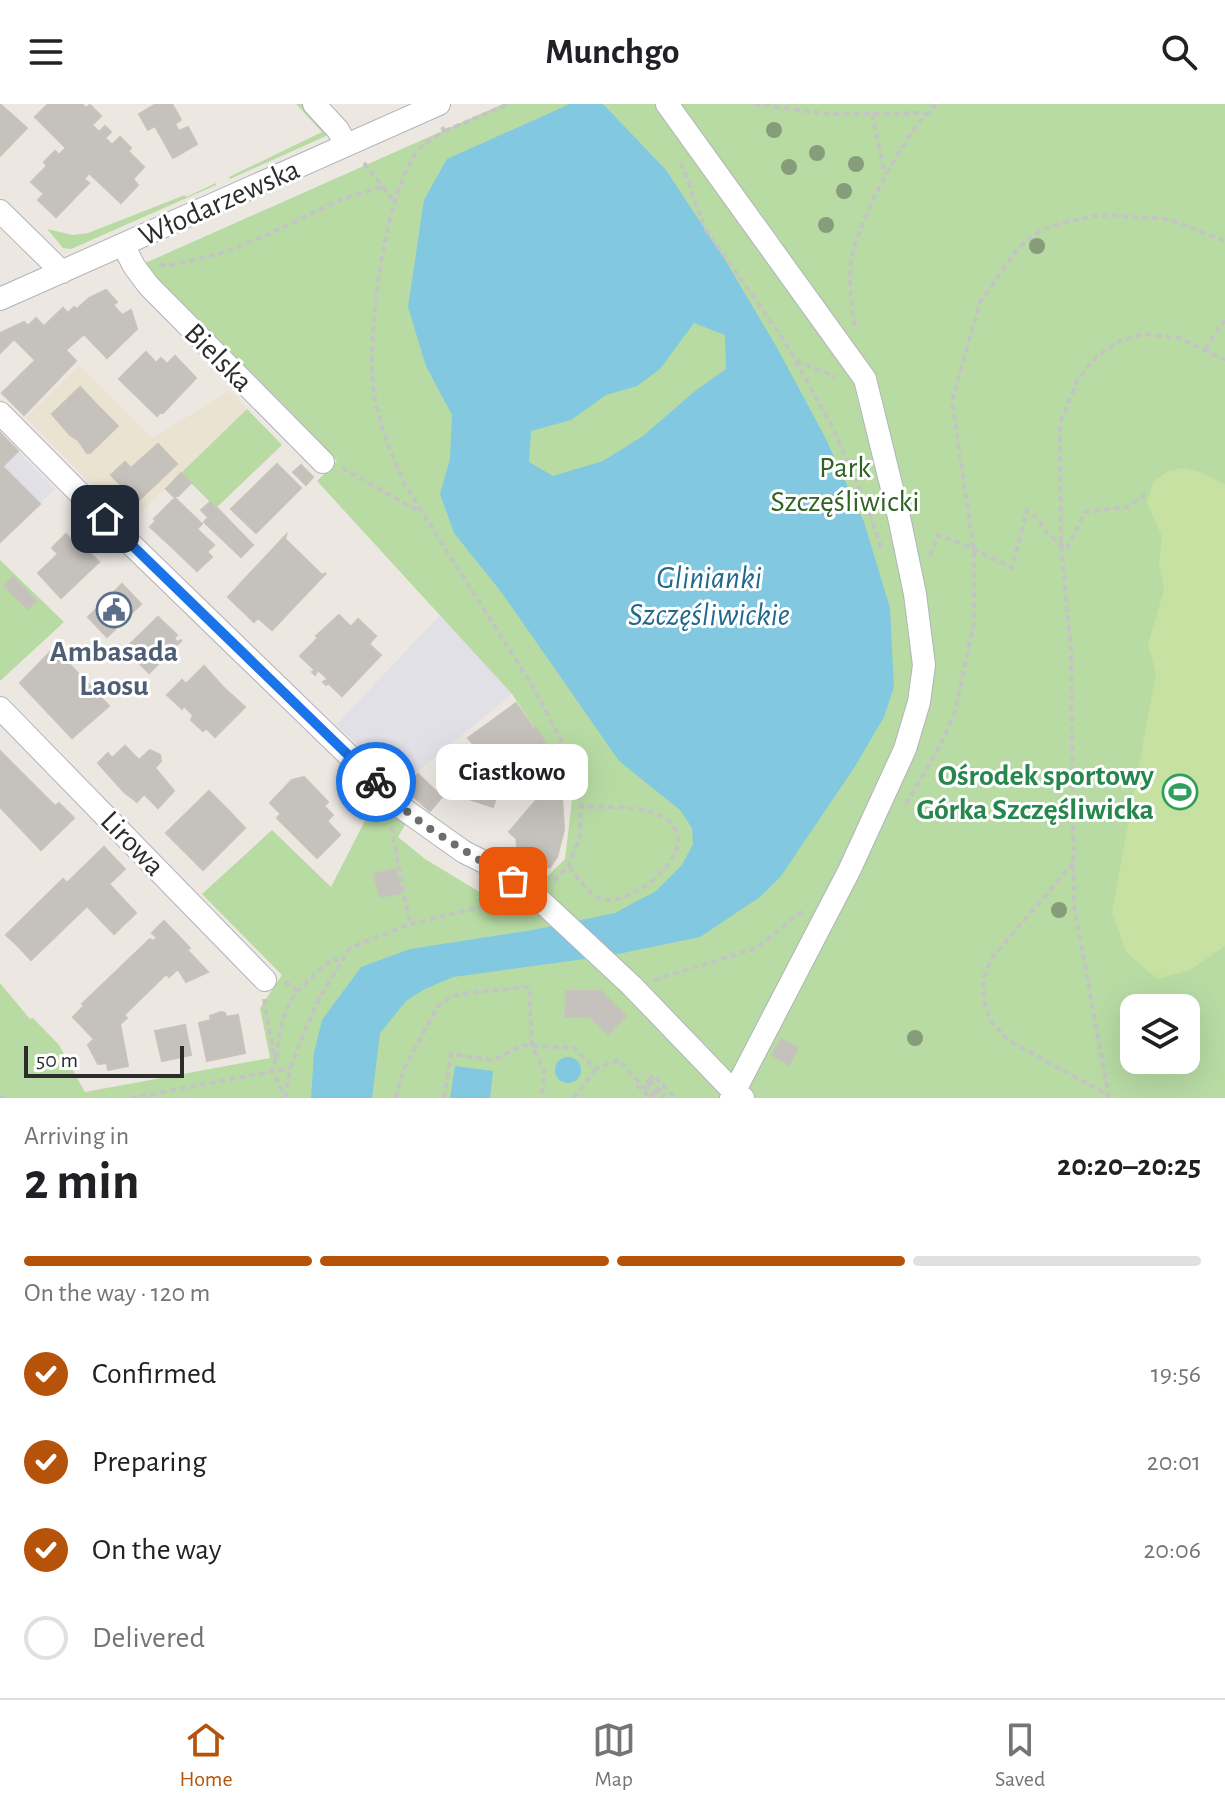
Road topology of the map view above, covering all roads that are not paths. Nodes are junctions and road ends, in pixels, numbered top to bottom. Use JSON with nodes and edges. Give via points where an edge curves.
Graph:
{"nodes":[{"id":1,"x":314,"y":104,"type":"edge"},
{"id":2,"x":439,"y":104,"type":"edge"},
{"id":3,"x":667,"y":104,"type":"edge"},
{"id":4,"x":346,"y":145,"type":"junction"},
{"id":5,"x":0,"y":211,"type":"edge"},
{"id":6,"x":123,"y":245,"type":"junction"},
{"id":7,"x":62,"y":272,"type":"junction"},
{"id":8,"x":0,"y":299,"type":"edge"},
{"id":9,"x":0,"y":413,"type":"edge"},
{"id":10,"x":323,"y":462,"type":"road end"},
{"id":11,"x":0,"y":708,"type":"edge"},
{"id":12,"x":265,"y":980,"type":"road end"},
{"id":13,"x":736,"y":1096,"type":"edge"}],
"edges":[{"from":1,"to":4,"type":"street"},
{"from":2,"to":4,"type":"street","name":"Włodarzewska"},
{"from":3,"to":13,"type":"street","via":[[865,379],[915,594],[924,665],[905,749]]},
{"from":4,"to":6,"type":"street","name":"Włodarzewska"},
{"from":5,"to":7,"type":"street"},
{"from":6,"to":7,"type":"street","name":"Włodarzewska"},
{"from":6,"to":10,"type":"street","name":"Bielska","via":[[148,285]]},
{"from":7,"to":8,"type":"street","name":"Włodarzewska"},
{"from":9,"to":13,"type":"street","via":[[383,789],[427,827],[537,898],[628,982]]},
{"from":11,"to":12,"type":"street","name":"Lirowa"}]}
